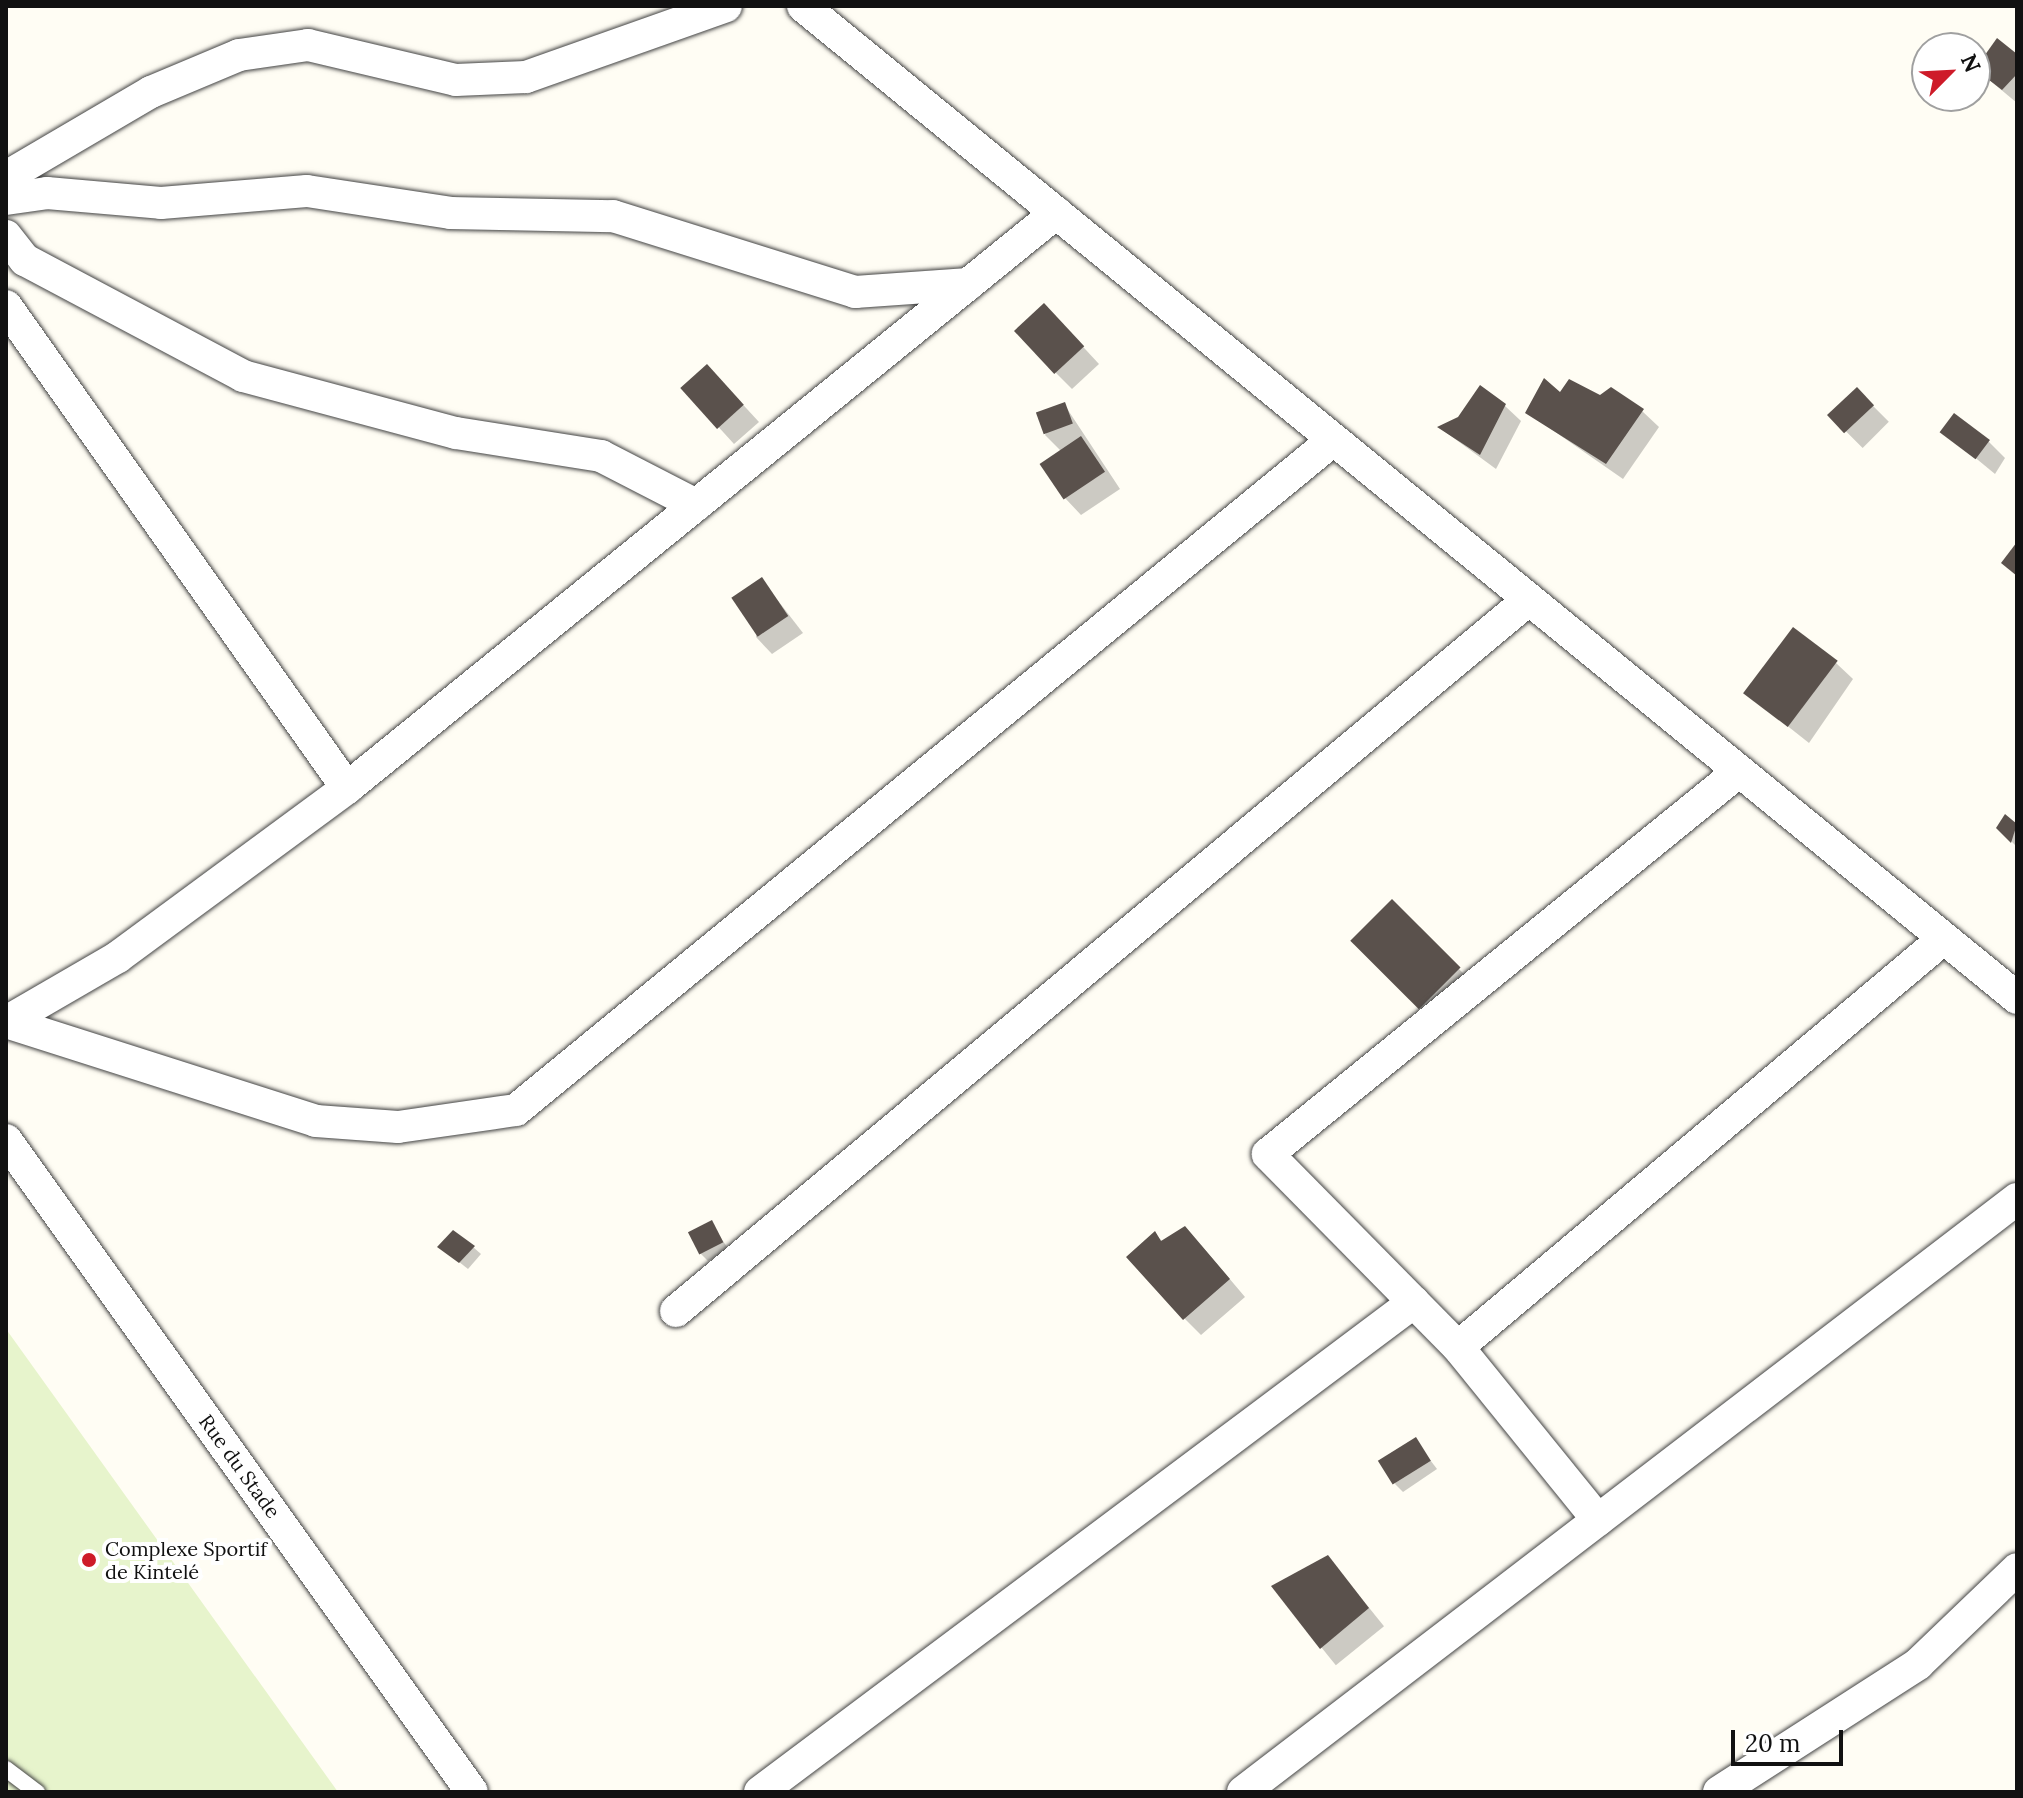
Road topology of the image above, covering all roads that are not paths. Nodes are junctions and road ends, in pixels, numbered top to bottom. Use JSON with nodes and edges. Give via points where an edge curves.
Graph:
{"nodes":[{"id":1,"x":726,"y":6,"type":"edge"},
{"id":2,"x":803,"y":6,"type":"edge"},
{"id":3,"x":6,"y":177,"type":"edge"},
{"id":4,"x":6,"y":199,"type":"edge"},
{"id":5,"x":1056,"y":213,"type":"junction"},
{"id":6,"x":6,"y":236,"type":"edge"},
{"id":7,"x":969,"y":284,"type":"junction"},
{"id":8,"x":6,"y":306,"type":"edge"},
{"id":9,"x":1332,"y":441,"type":"junction"},
{"id":10,"x":696,"y":505,"type":"junction"},
{"id":11,"x":1527,"y":601,"type":"junction"},
{"id":12,"x":1737,"y":773,"type":"junction"},
{"id":13,"x":347,"y":788,"type":"junction"},
{"id":14,"x":1943,"y":939,"type":"junction"},
{"id":15,"x":2017,"y":998,"type":"edge"},
{"id":16,"x":6,"y":1022,"type":"edge"},
{"id":17,"x":6,"y":1140,"type":"edge"},
{"id":18,"x":2017,"y":1199,"type":"edge"},
{"id":19,"x":1414,"y":1302,"type":"junction"},
{"id":20,"x":676,"y":1311,"type":"dead end"},
{"id":21,"x":1458,"y":1347,"type":"junction"},
{"id":22,"x":1598,"y":1520,"type":"junction"},
{"id":23,"x":2017,"y":1569,"type":"edge"},
{"id":24,"x":6,"y":1769,"type":"edge"},
{"id":25,"x":37,"y":1792,"type":"edge"},
{"id":26,"x":472,"y":1792,"type":"edge"},
{"id":27,"x":760,"y":1792,"type":"edge"},
{"id":28,"x":1243,"y":1792,"type":"edge"},
{"id":29,"x":1719,"y":1792,"type":"edge"}],
"edges":[{"from":1,"to":3,"type":"street","via":[[526,77],[456,80],[308,45],[239,55],[151,92]]},
{"from":2,"to":5,"type":"street"},
{"from":4,"to":7,"type":"street","via":[[47,193],[161,203],[307,191],[450,213],[613,216],[855,292]]},
{"from":5,"to":7,"type":"street"},
{"from":5,"to":9,"type":"street"},
{"from":6,"to":10,"type":"street","via":[[25,260],[243,376],[456,433],[601,456]]},
{"from":7,"to":10,"type":"street"},
{"from":8,"to":13,"type":"street"},
{"from":9,"to":11,"type":"street"},
{"from":9,"to":16,"type":"street","via":[[516,1110],[398,1127],[316,1121]]},
{"from":10,"to":13,"type":"street"},
{"from":11,"to":12,"type":"street"},
{"from":11,"to":20,"type":"street"},
{"from":12,"to":14,"type":"street"},
{"from":12,"to":19,"type":"street","via":[[1268,1154]]},
{"from":13,"to":16,"type":"street","via":[[118,957]]},
{"from":14,"to":15,"type":"street"},
{"from":14,"to":21,"type":"street"},
{"from":17,"to":26,"type":"street","name":"Rue du Stade"},
{"from":18,"to":22,"type":"street"},
{"from":19,"to":21,"type":"street"},
{"from":19,"to":27,"type":"street"},
{"from":21,"to":22,"type":"street"},
{"from":22,"to":28,"type":"street"},
{"from":23,"to":29,"type":"street","via":[[1918,1664]]},
{"from":24,"to":25,"type":"lane"}]}
